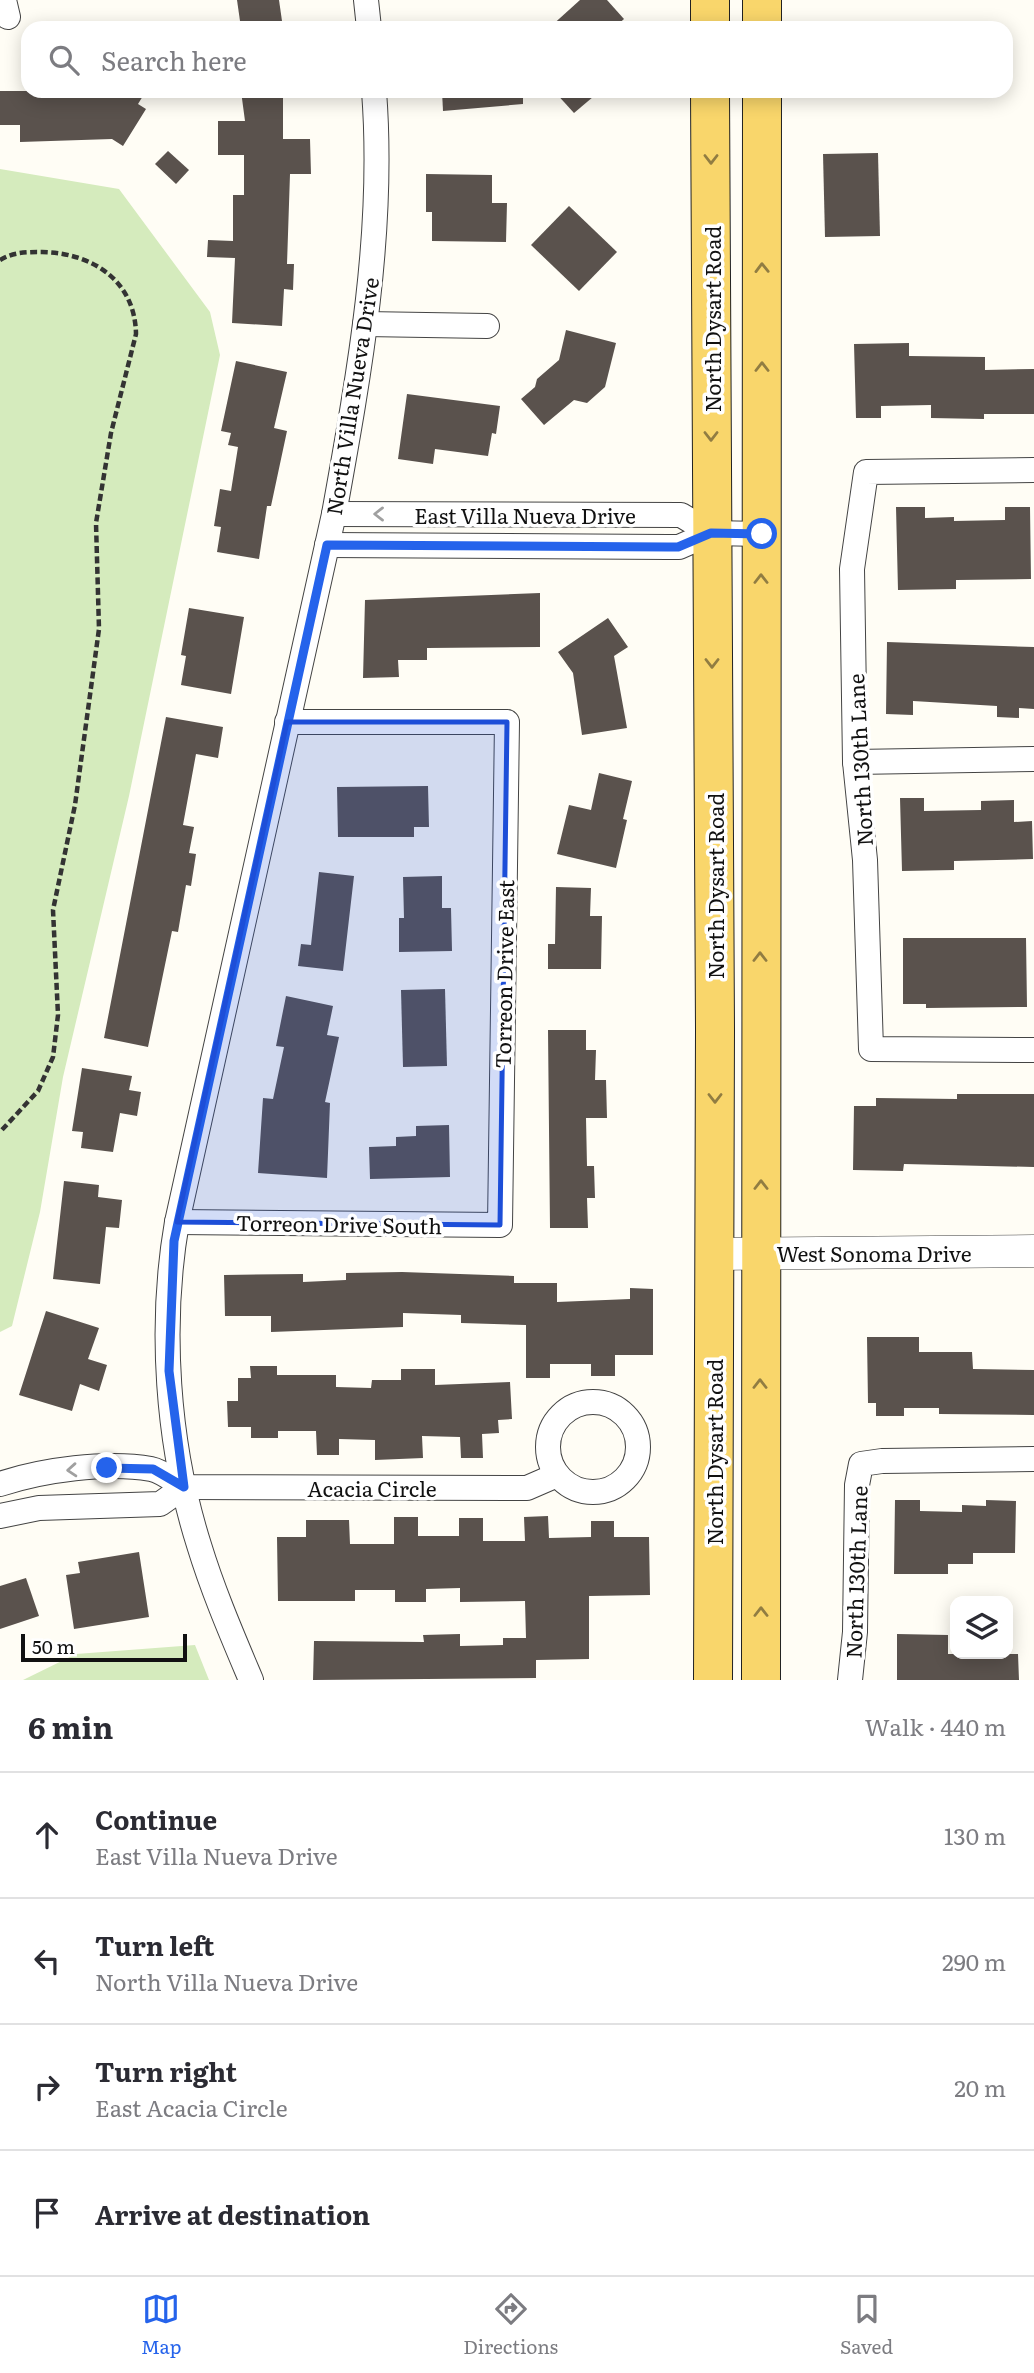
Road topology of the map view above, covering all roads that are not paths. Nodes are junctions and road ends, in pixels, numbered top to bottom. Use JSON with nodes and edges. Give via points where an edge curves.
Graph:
{"nodes":[{"id":1,"x":366,"y":0,"type":"edge"},
{"id":2,"x":710,"y":0,"type":"edge"},
{"id":3,"x":762,"y":0,"type":"edge"},
{"id":4,"x":368,"y":21,"type":"edge"},
{"id":5,"x":710,"y":21,"type":"edge"},
{"id":6,"x":762,"y":21,"type":"edge"},
{"id":7,"x":374,"y":98,"type":"edge"},
{"id":8,"x":710,"y":98,"type":"edge"},
{"id":9,"x":762,"y":98,"type":"edge"},
{"id":10,"x":365,"y":324,"type":"junction"},
{"id":11,"x":487,"y":326,"type":"dead end"},
{"id":12,"x":1034,"y":470,"type":"edge"},
{"id":13,"x":334,"y":514,"type":"junction"},
{"id":14,"x":711,"y":533,"type":"junction"},
{"id":15,"x":762,"y":534,"type":"junction"},
{"id":16,"x":327,"y":545,"type":"junction"},
{"id":17,"x":287,"y":722,"type":"junction"},
{"id":18,"x":1034,"y":759,"type":"edge"},
{"id":19,"x":855,"y":762,"type":"junction"},
{"id":20,"x":1034,"y":1050,"type":"edge"},
{"id":21,"x":177,"y":1222,"type":"junction"},
{"id":22,"x":500,"y":1225,"type":"joint"},
{"id":23,"x":1034,"y":1251,"type":"edge"},
{"id":24,"x":760,"y":1253,"type":"junction"},
{"id":25,"x":715,"y":1254,"type":"junction"},
{"id":26,"x":1034,"y":1459,"type":"edge"},
{"id":27,"x":557,"y":1475,"type":"dead end"},
{"id":28,"x":0,"y":1484,"type":"edge"},
{"id":29,"x":184,"y":1487,"type":"junction"},
{"id":30,"x":0,"y":1516,"type":"edge"},
{"id":31,"x":251,"y":1680,"type":"edge"},
{"id":32,"x":713,"y":1680,"type":"edge"},
{"id":33,"x":761,"y":1680,"type":"edge"},
{"id":34,"x":850,"y":1680,"type":"edge"}],
"edges":[{"from":1,"to":4,"type":"street"},
{"from":2,"to":5,"type":"main road"},
{"from":3,"to":6,"type":"main road"},
{"from":7,"to":10,"type":"street","name":"North Villa Nueva Drive","via":[[376,176]]},
{"from":8,"to":14,"type":"main road","name":"North Dysart Road","one_way":true},
{"from":15,"to":9,"type":"main road","one_way":true},
{"from":10,"to":11,"type":"street"},
{"from":10,"to":13,"type":"street","name":"North Villa Nueva Drive"},
{"from":12,"to":19,"type":"street","name":"North 130th Lane","via":[[866,472],[852,569]]},
{"from":14,"to":13,"type":"street","name":"East Villa Nueva Drive","one_way":true,"via":[[681,515]]},
{"from":13,"to":16,"type":"street","name":"North Villa Nueva Drive"},
{"from":14,"to":15,"type":"street","name":"East Villa Nueva Drive"},
{"from":14,"to":16,"type":"street","name":"East Villa Nueva Drive","via":[[678,547]]},
{"from":14,"to":25,"type":"main road","name":"North Dysart Road","one_way":true},
{"from":24,"to":15,"type":"main road","one_way":true},
{"from":16,"to":17,"type":"street","name":"North Villa Nueva Drive"},
{"from":17,"to":21,"type":"street","name":"North Villa Nueva Drive"},
{"from":17,"to":22,"type":"street","name":"Torreon Drive East","via":[[507,722]]},
{"from":18,"to":19,"type":"street"},
{"from":19,"to":20,"type":"street","name":"North 130th Lane","via":[[865,860],[871,1049]]},
{"from":21,"to":22,"type":"street","name":"Torreon Drive South"},
{"from":21,"to":29,"type":"street","name":"North Villa Nueva Drive","via":[[169,1371]]},
{"from":23,"to":24,"type":"street","name":"West Sonoma Drive"},
{"from":24,"to":25,"type":"street","name":"West Sonoma Drive"},
{"from":33,"to":24,"type":"main road","one_way":true},
{"from":25,"to":32,"type":"main road","name":"North Dysart Road"},
{"from":26,"to":34,"type":"street","name":"North 130th Lane","via":[[860,1464]]},
{"from":27,"to":29,"type":"street","name":"Acacia Circle","via":[[527,1488]]},
{"from":29,"to":28,"type":"street","one_way":true,"via":[[153,1469],[107,1468],[33,1473]]},
{"from":29,"to":30,"type":"street","via":[[160,1504],[39,1508]]},
{"from":29,"to":31,"type":"street","name":"North Villa Nueva Drive","via":[[202,1555]]}]}
